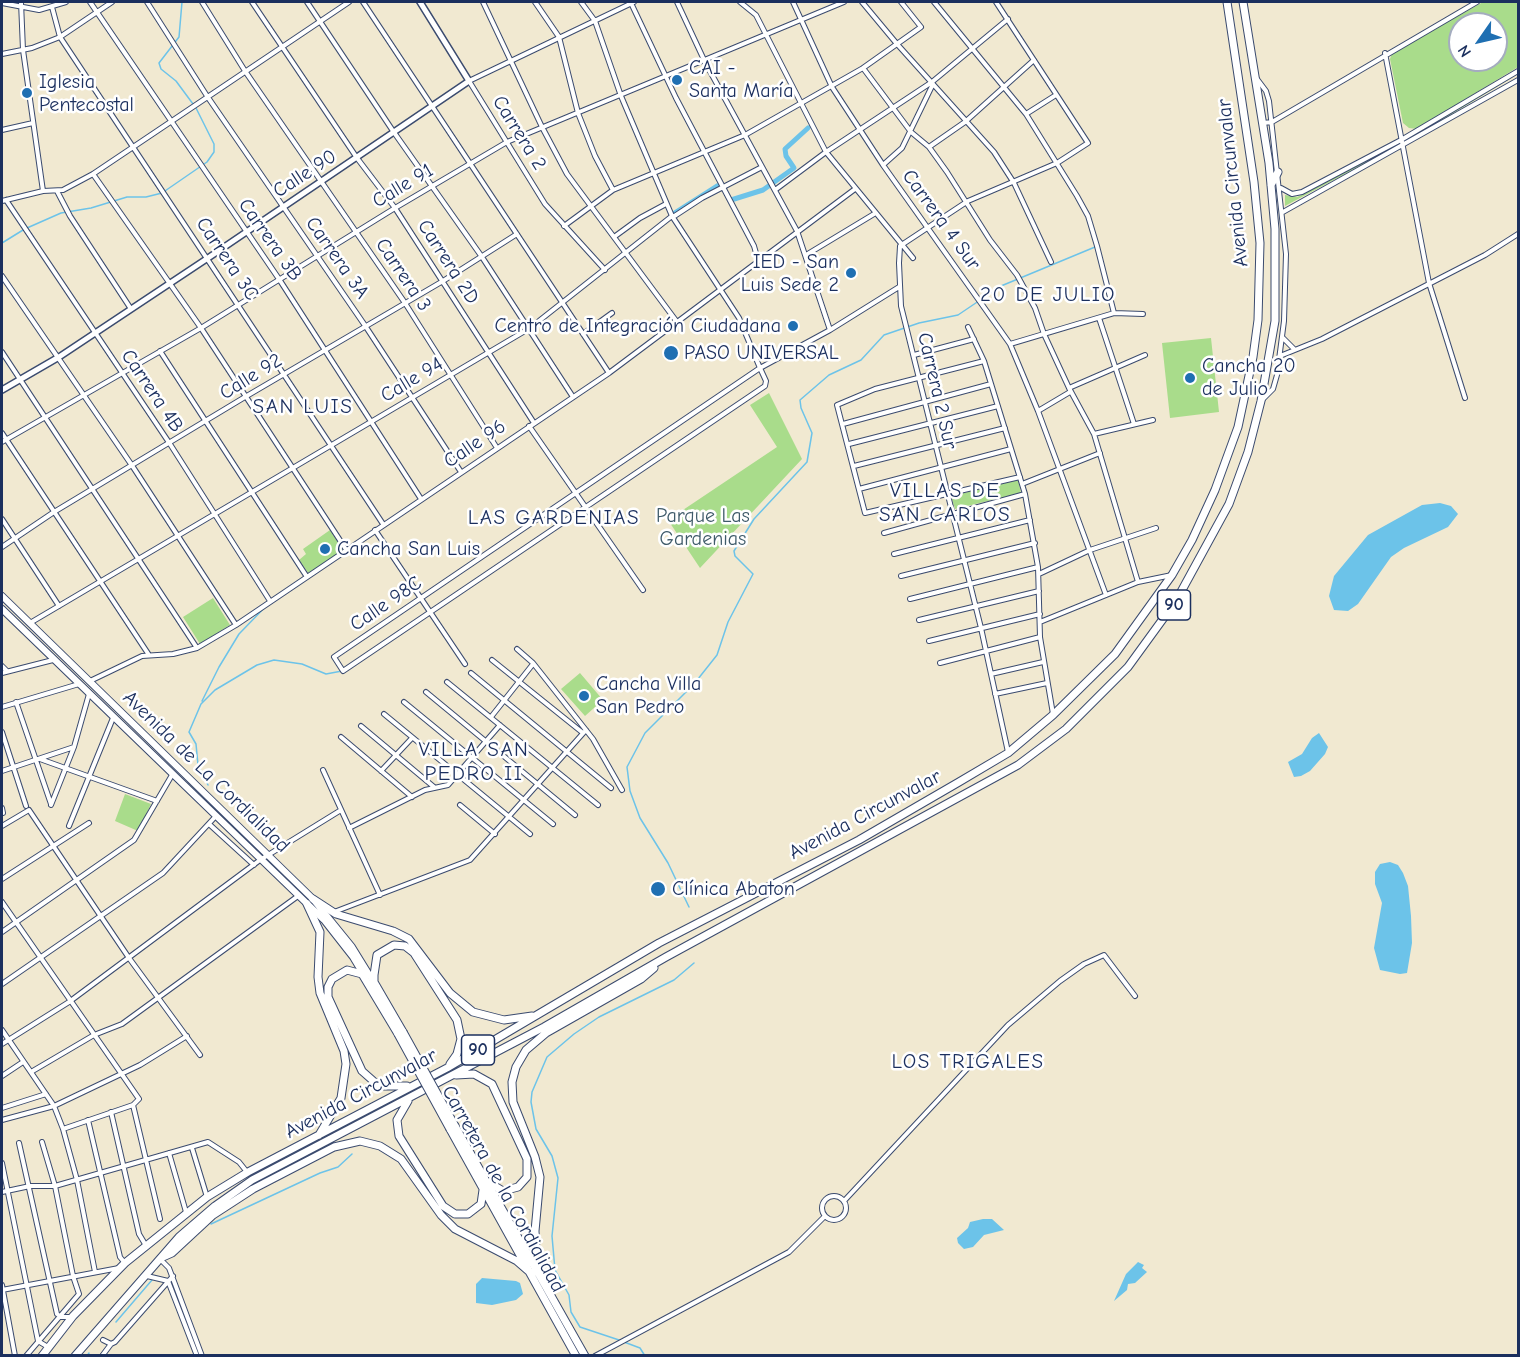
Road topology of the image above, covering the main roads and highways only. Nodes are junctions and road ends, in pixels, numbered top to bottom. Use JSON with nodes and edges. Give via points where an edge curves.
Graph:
{"nodes":[{"id":1,"x":1227,"y":2,"type":"edge"},
{"id":2,"x":1243,"y":2,"type":"edge"},
{"id":3,"x":1278,"y":172,"type":"road end"},
{"id":4,"x":1271,"y":185,"type":"junction"},
{"id":5,"x":1238,"y":427,"type":"junction"},
{"id":6,"x":1253,"y":432,"type":"junction"},
{"id":7,"x":2,"y":596,"type":"edge"},
{"id":8,"x":2,"y":609,"type":"edge"},
{"id":9,"x":310,"y":902,"type":"junction"},
{"id":10,"x":666,"y":957,"type":"junction"},
{"id":11,"x":365,"y":977,"type":"junction"},
{"id":12,"x":374,"y":982,"type":"junction"},
{"id":13,"x":540,"y":1014,"type":"junction"},
{"id":14,"x":401,"y":1033,"type":"junction"},
{"id":15,"x":447,"y":1068,"type":"junction"},
{"id":16,"x":448,"y":1077,"type":"junction"},
{"id":17,"x":415,"y":1085,"type":"junction"},
{"id":18,"x":419,"y":1093,"type":"junction"},
{"id":19,"x":319,"y":1135,"type":"junction"},
{"id":20,"x":329,"y":1139,"type":"junction"},
{"id":21,"x":309,"y":1159,"type":"junction"},
{"id":22,"x":283,"y":1163,"type":"junction"},
{"id":23,"x":481,"y":1178,"type":"junction"},
{"id":24,"x":160,"y":1258,"type":"junction"},
{"id":25,"x":534,"y":1272,"type":"junction"},
{"id":26,"x":42,"y":1356,"type":"edge"},
{"id":27,"x":75,"y":1356,"type":"edge"},
{"id":28,"x":576,"y":1356,"type":"edge"},
{"id":29,"x":585,"y":1356,"type":"edge"}],
"edges":[{"from":1,"to":5,"type":"highway","name":"Avenida Circunvalar","number":"90","via":[[1260,243],[1258,320]]},
{"from":2,"to":4,"type":"highway","name":"Avenida Circunvalar","number":"90"},
{"from":3,"to":4,"type":"highway"},
{"from":4,"to":6,"type":"highway","name":"Avenida Circunvalar","number":"90","via":[[1275,321]]},
{"from":5,"to":6,"type":"highway"},
{"from":5,"to":13,"type":"highway","name":"Avenida Circunvalar","number":"90","via":[[1215,490],[1172,575],[1115,654],[1008,753],[859,840],[659,943]]},
{"from":6,"to":10,"type":"highway","name":"Avenida Circunvalar","number":"90","via":[[1229,504],[1176,601],[1128,667],[1066,729],[1018,765]]},
{"from":7,"to":9,"type":"main road","name":"Avenida de La Cordialidad","via":[[268,855]]},
{"from":8,"to":9,"type":"main road","name":"Avenida de La Cordialidad","via":[[257,863]]},
{"from":9,"to":11,"type":"main road","name":"Avenida de La Cordialidad"},
{"from":9,"to":12,"type":"main road","name":"Avenida de La Cordialidad","via":[[352,947]]},
{"from":9,"to":13,"type":"highway","via":[[409,939],[450,993],[473,1012],[504,1020]]},
{"from":9,"to":19,"type":"highway","via":[[320,932],[319,990],[346,1064],[341,1098]]},
{"from":10,"to":16,"type":"highway","name":"Avenida Circunvalar","number":"90"},
{"from":10,"to":25,"type":"highway","via":[[641,980],[546,1033],[526,1050],[516,1067],[513,1102],[540,1177]]},
{"from":11,"to":14,"type":"highway","name":"Carretera de la Cordialidad"},
{"from":11,"to":17,"type":"highway","via":[[353,970],[342,971],[327,990],[353,1054],[364,1074],[376,1085]]},
{"from":12,"to":14,"type":"highway","name":"Carretera de la Cordialidad"},
{"from":12,"to":15,"type":"highway","via":[[375,961],[384,949],[401,945],[414,953],[460,1027],[459,1047]]},
{"from":13,"to":15,"type":"highway","name":"Avenida Circunvalar","number":"90"},
{"from":14,"to":23,"type":"highway","name":"Carretera de la Cordialidad","bridge":true},
{"from":15,"to":17,"type":"highway","name":"Avenida Circunvalar","number":"90"},
{"from":16,"to":18,"type":"highway","name":"Avenida Circunvalar","number":"90"},
{"from":16,"to":23,"type":"highway","via":[[471,1073],[492,1083],[527,1159],[526,1177],[515,1189],[500,1190]]},
{"from":17,"to":19,"type":"highway","name":"Avenida Circunvalar"},
{"from":18,"to":20,"type":"highway","name":"Avenida Circunvalar"},
{"from":18,"to":23,"type":"highway","via":[[399,1112],[398,1132],[443,1206],[459,1215],[474,1211],[484,1194]]},
{"from":19,"to":26,"type":"highway","name":"Avenida Circunvalar","via":[[207,1197],[145,1244],[73,1316]]},
{"from":20,"to":21,"type":"highway"},
{"from":20,"to":22,"type":"highway","name":"Avenida Circunvalar"},
{"from":21,"to":22,"type":"highway"},
{"from":21,"to":24,"type":"highway","via":[[232,1202],[172,1254]]},
{"from":21,"to":25,"type":"highway","via":[[353,1141],[384,1148],[406,1165],[451,1226]]},
{"from":22,"to":24,"type":"highway","name":"Avenida Circunvalar","via":[[215,1206]]},
{"from":23,"to":25,"type":"highway","name":"Carretera de la Cordialidad"},
{"from":24,"to":27,"type":"highway","name":"Avenida Circunvalar"},
{"from":25,"to":28,"type":"highway","name":"Carretera de la Cordialidad"},
{"from":25,"to":29,"type":"highway","name":"Carretera de la Cordialidad"}]}
